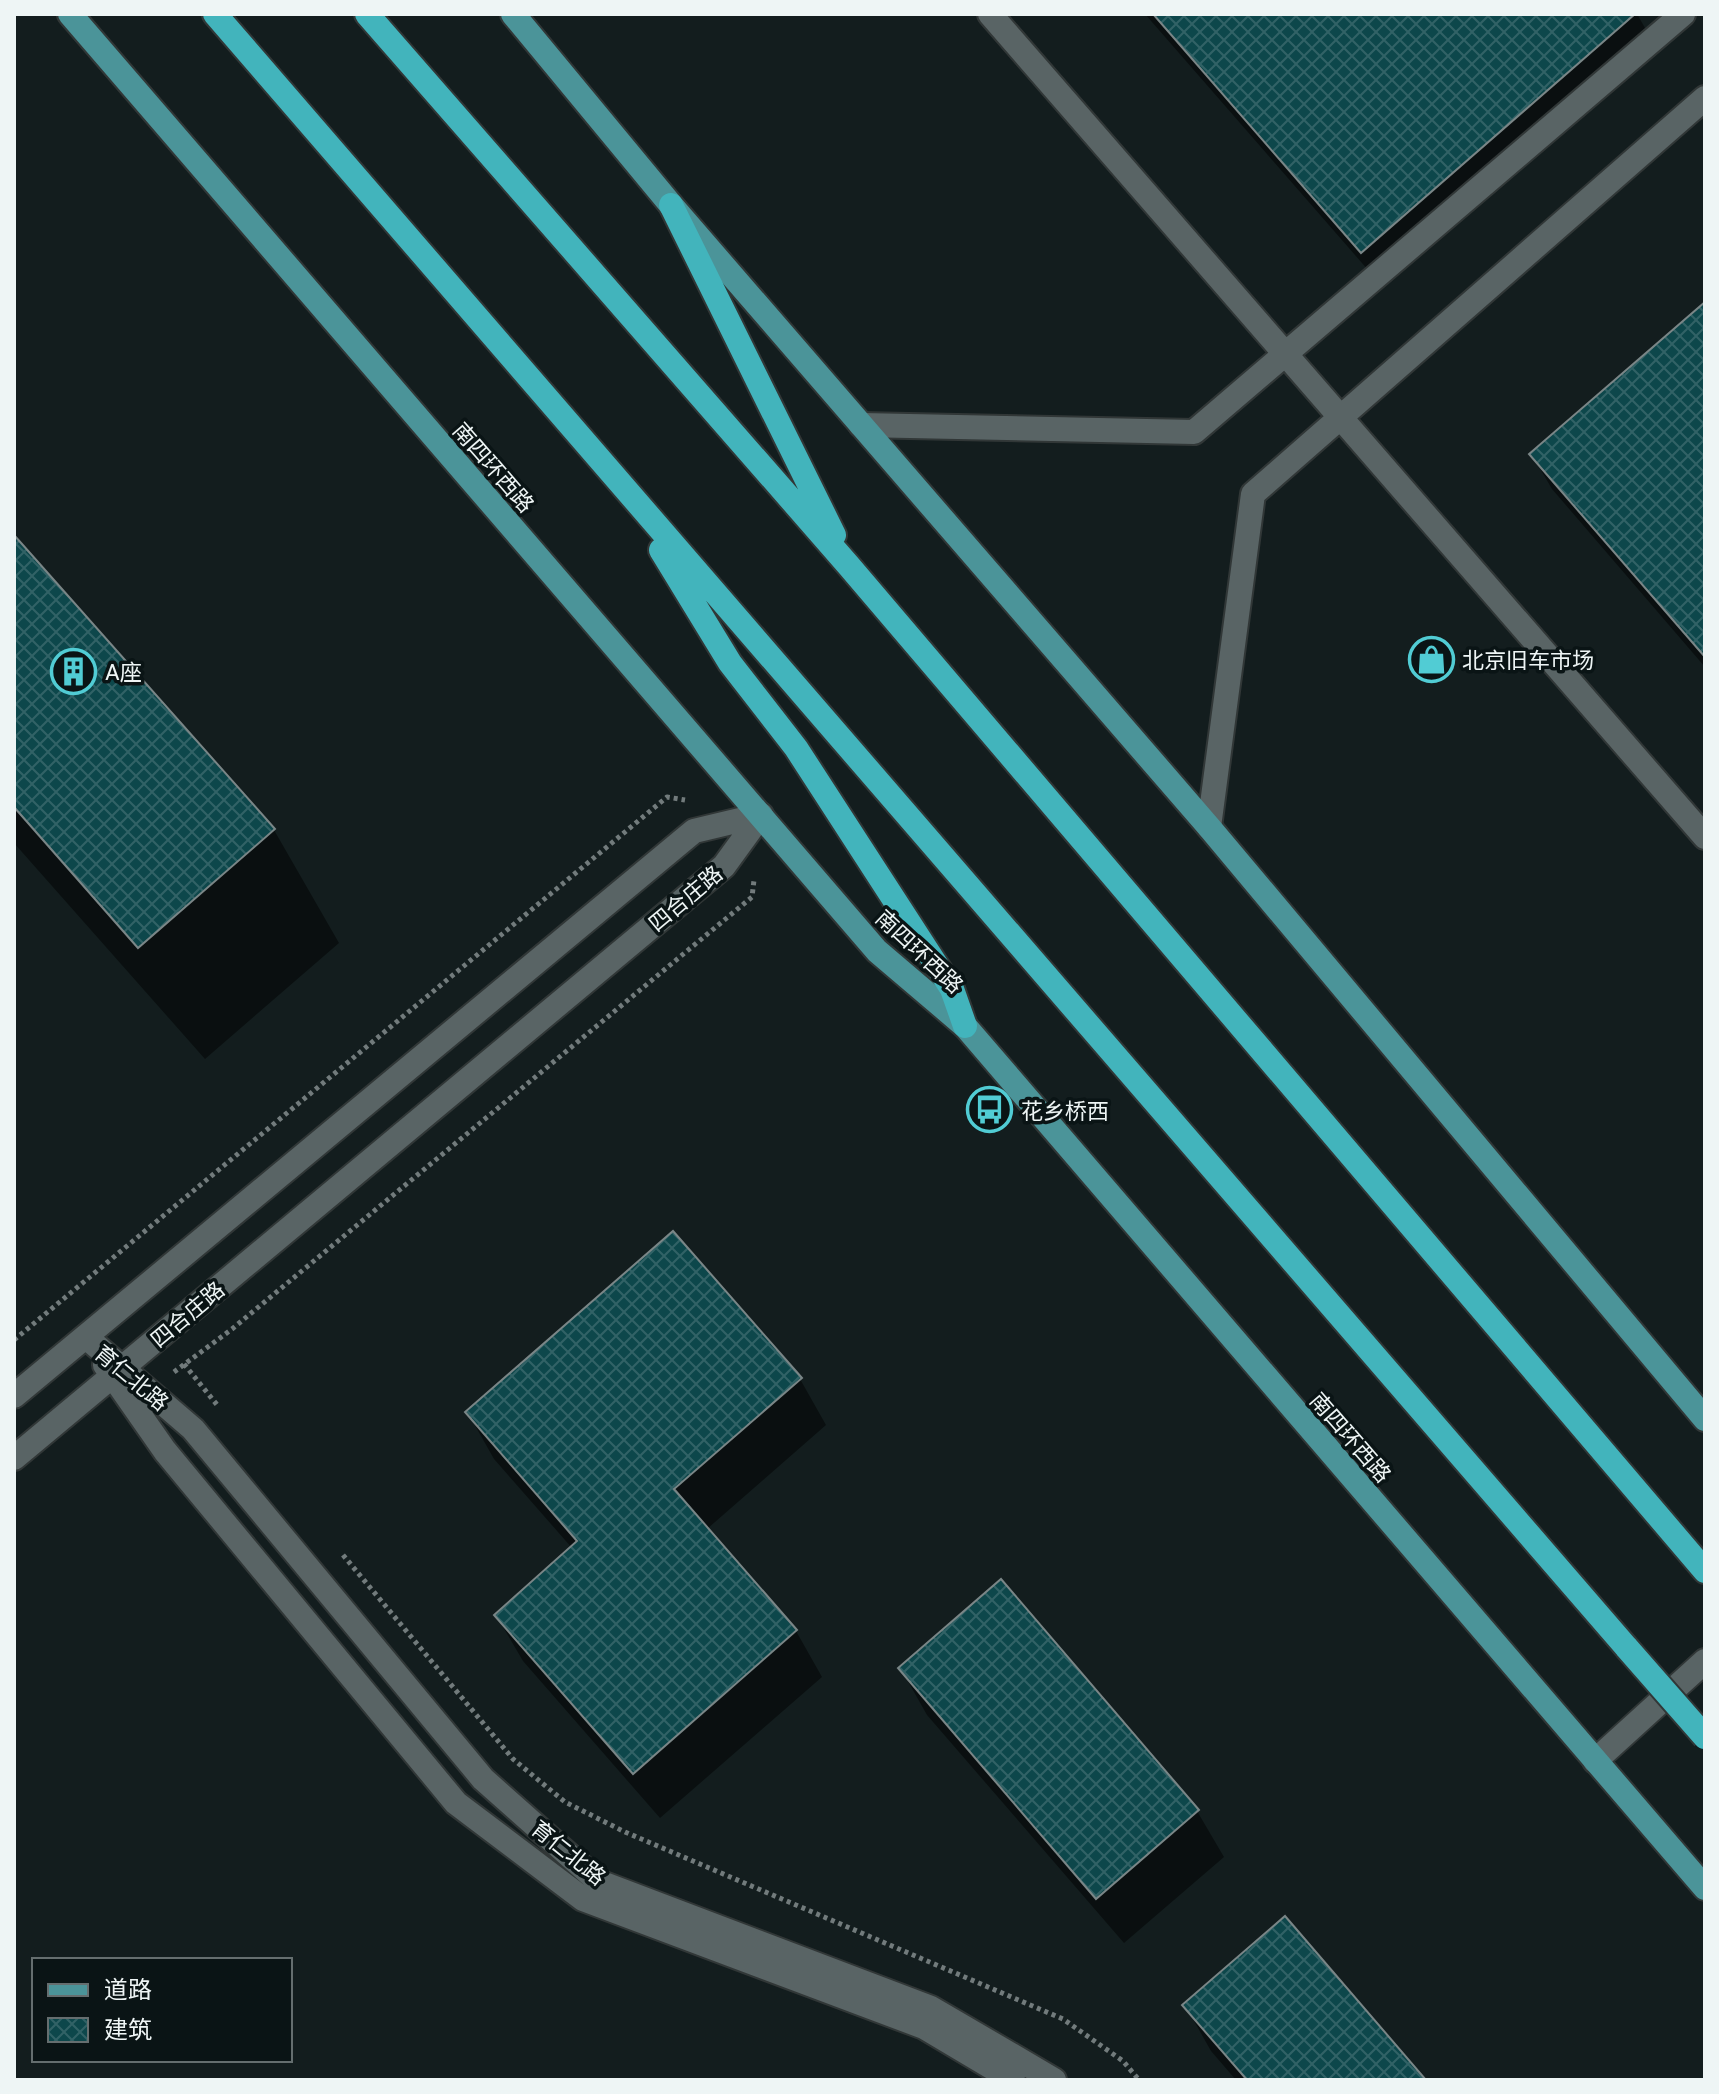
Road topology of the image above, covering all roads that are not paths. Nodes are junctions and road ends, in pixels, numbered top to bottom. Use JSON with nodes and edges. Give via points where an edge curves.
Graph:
{"nodes":[{"id":1,"x":70,"y":14,"type":"edge"},
{"id":2,"x":215,"y":14,"type":"edge"},
{"id":3,"x":367,"y":14,"type":"edge"},
{"id":4,"x":513,"y":14,"type":"edge"},
{"id":5,"x":990,"y":14,"type":"edge"},
{"id":6,"x":1683,"y":14,"type":"edge"},
{"id":7,"x":1705,"y":98,"type":"edge"},
{"id":8,"x":671,"y":205,"type":"junction"},
{"id":9,"x":1286,"y":354,"type":"junction"},
{"id":10,"x":1341,"y":417,"type":"junction"},
{"id":11,"x":861,"y":425,"type":"junction"},
{"id":12,"x":622,"y":487,"type":"junction"},
{"id":13,"x":849,"y":566,"type":"junction"},
{"id":14,"x":761,"y":815,"type":"junction"},
{"id":15,"x":1209,"y":827,"type":"junction"},
{"id":16,"x":1705,"y":837,"type":"edge"},
{"id":17,"x":965,"y":1026,"type":"junction"},
{"id":18,"x":86,"y":1337,"type":"junction"},
{"id":19,"x":118,"y":1372,"type":"junction"},
{"id":20,"x":14,"y":1396,"type":"edge"},
{"id":21,"x":1705,"y":1419,"type":"edge"},
{"id":22,"x":14,"y":1458,"type":"edge"},
{"id":23,"x":1705,"y":1571,"type":"edge"},
{"id":24,"x":1705,"y":1661,"type":"edge"},
{"id":25,"x":1705,"y":1737,"type":"edge"},
{"id":26,"x":1595,"y":1761,"type":"junction"},
{"id":27,"x":1705,"y":1888,"type":"edge"},
{"id":28,"x":1013,"y":2080,"type":"edge"},
{"id":29,"x":1054,"y":2080,"type":"edge"}],
"edges":[{"from":1,"to":14,"type":"main road","name":"南四环西路"},
{"from":2,"to":12,"type":"highway"},
{"from":3,"to":13,"type":"highway"},
{"from":4,"to":8,"type":"main road"},
{"from":5,"to":9,"type":"street"},
{"from":6,"to":9,"type":"street"},
{"from":7,"to":10,"type":"street"},
{"from":8,"to":11,"type":"main road"},
{"from":8,"to":13,"type":"highway"},
{"from":9,"to":10,"type":"street"},
{"from":9,"to":11,"type":"street","via":[[1194,432]]},
{"from":10,"to":15,"type":"street","via":[[1253,494]]},
{"from":10,"to":16,"type":"street"},
{"from":11,"to":15,"type":"main road"},
{"from":12,"to":17,"type":"highway","via":[[730,663],[796,748],[952,989]]},
{"from":12,"to":25,"type":"highway","bridge":true},
{"from":13,"to":23,"type":"highway"},
{"from":14,"to":17,"type":"main road","name":"南四环西路","via":[[877,951]]},
{"from":14,"to":18,"type":"street","name":"四合庄路","via":[[694,831]]},
{"from":14,"to":19,"type":"street","name":"四合庄路","via":[[724,866]]},
{"from":15,"to":21,"type":"main road"},
{"from":17,"to":26,"type":"main road","name":"南四环西路"},
{"from":18,"to":19,"type":"street","name":"育仁北路"},
{"from":18,"to":20,"type":"street","name":"四合庄路"},
{"from":19,"to":22,"type":"street","name":"四合庄路"},
{"from":19,"to":28,"type":"street","name":"育仁北路","via":[[165,1451],[456,1803],[583,1899],[924,2027]]},
{"from":19,"to":29,"type":"street","name":"育仁北路","via":[[193,1429],[483,1779],[599,1882],[931,2008]]},
{"from":24,"to":26,"type":"street"},
{"from":26,"to":27,"type":"main road","name":"南四环西路"}]}
